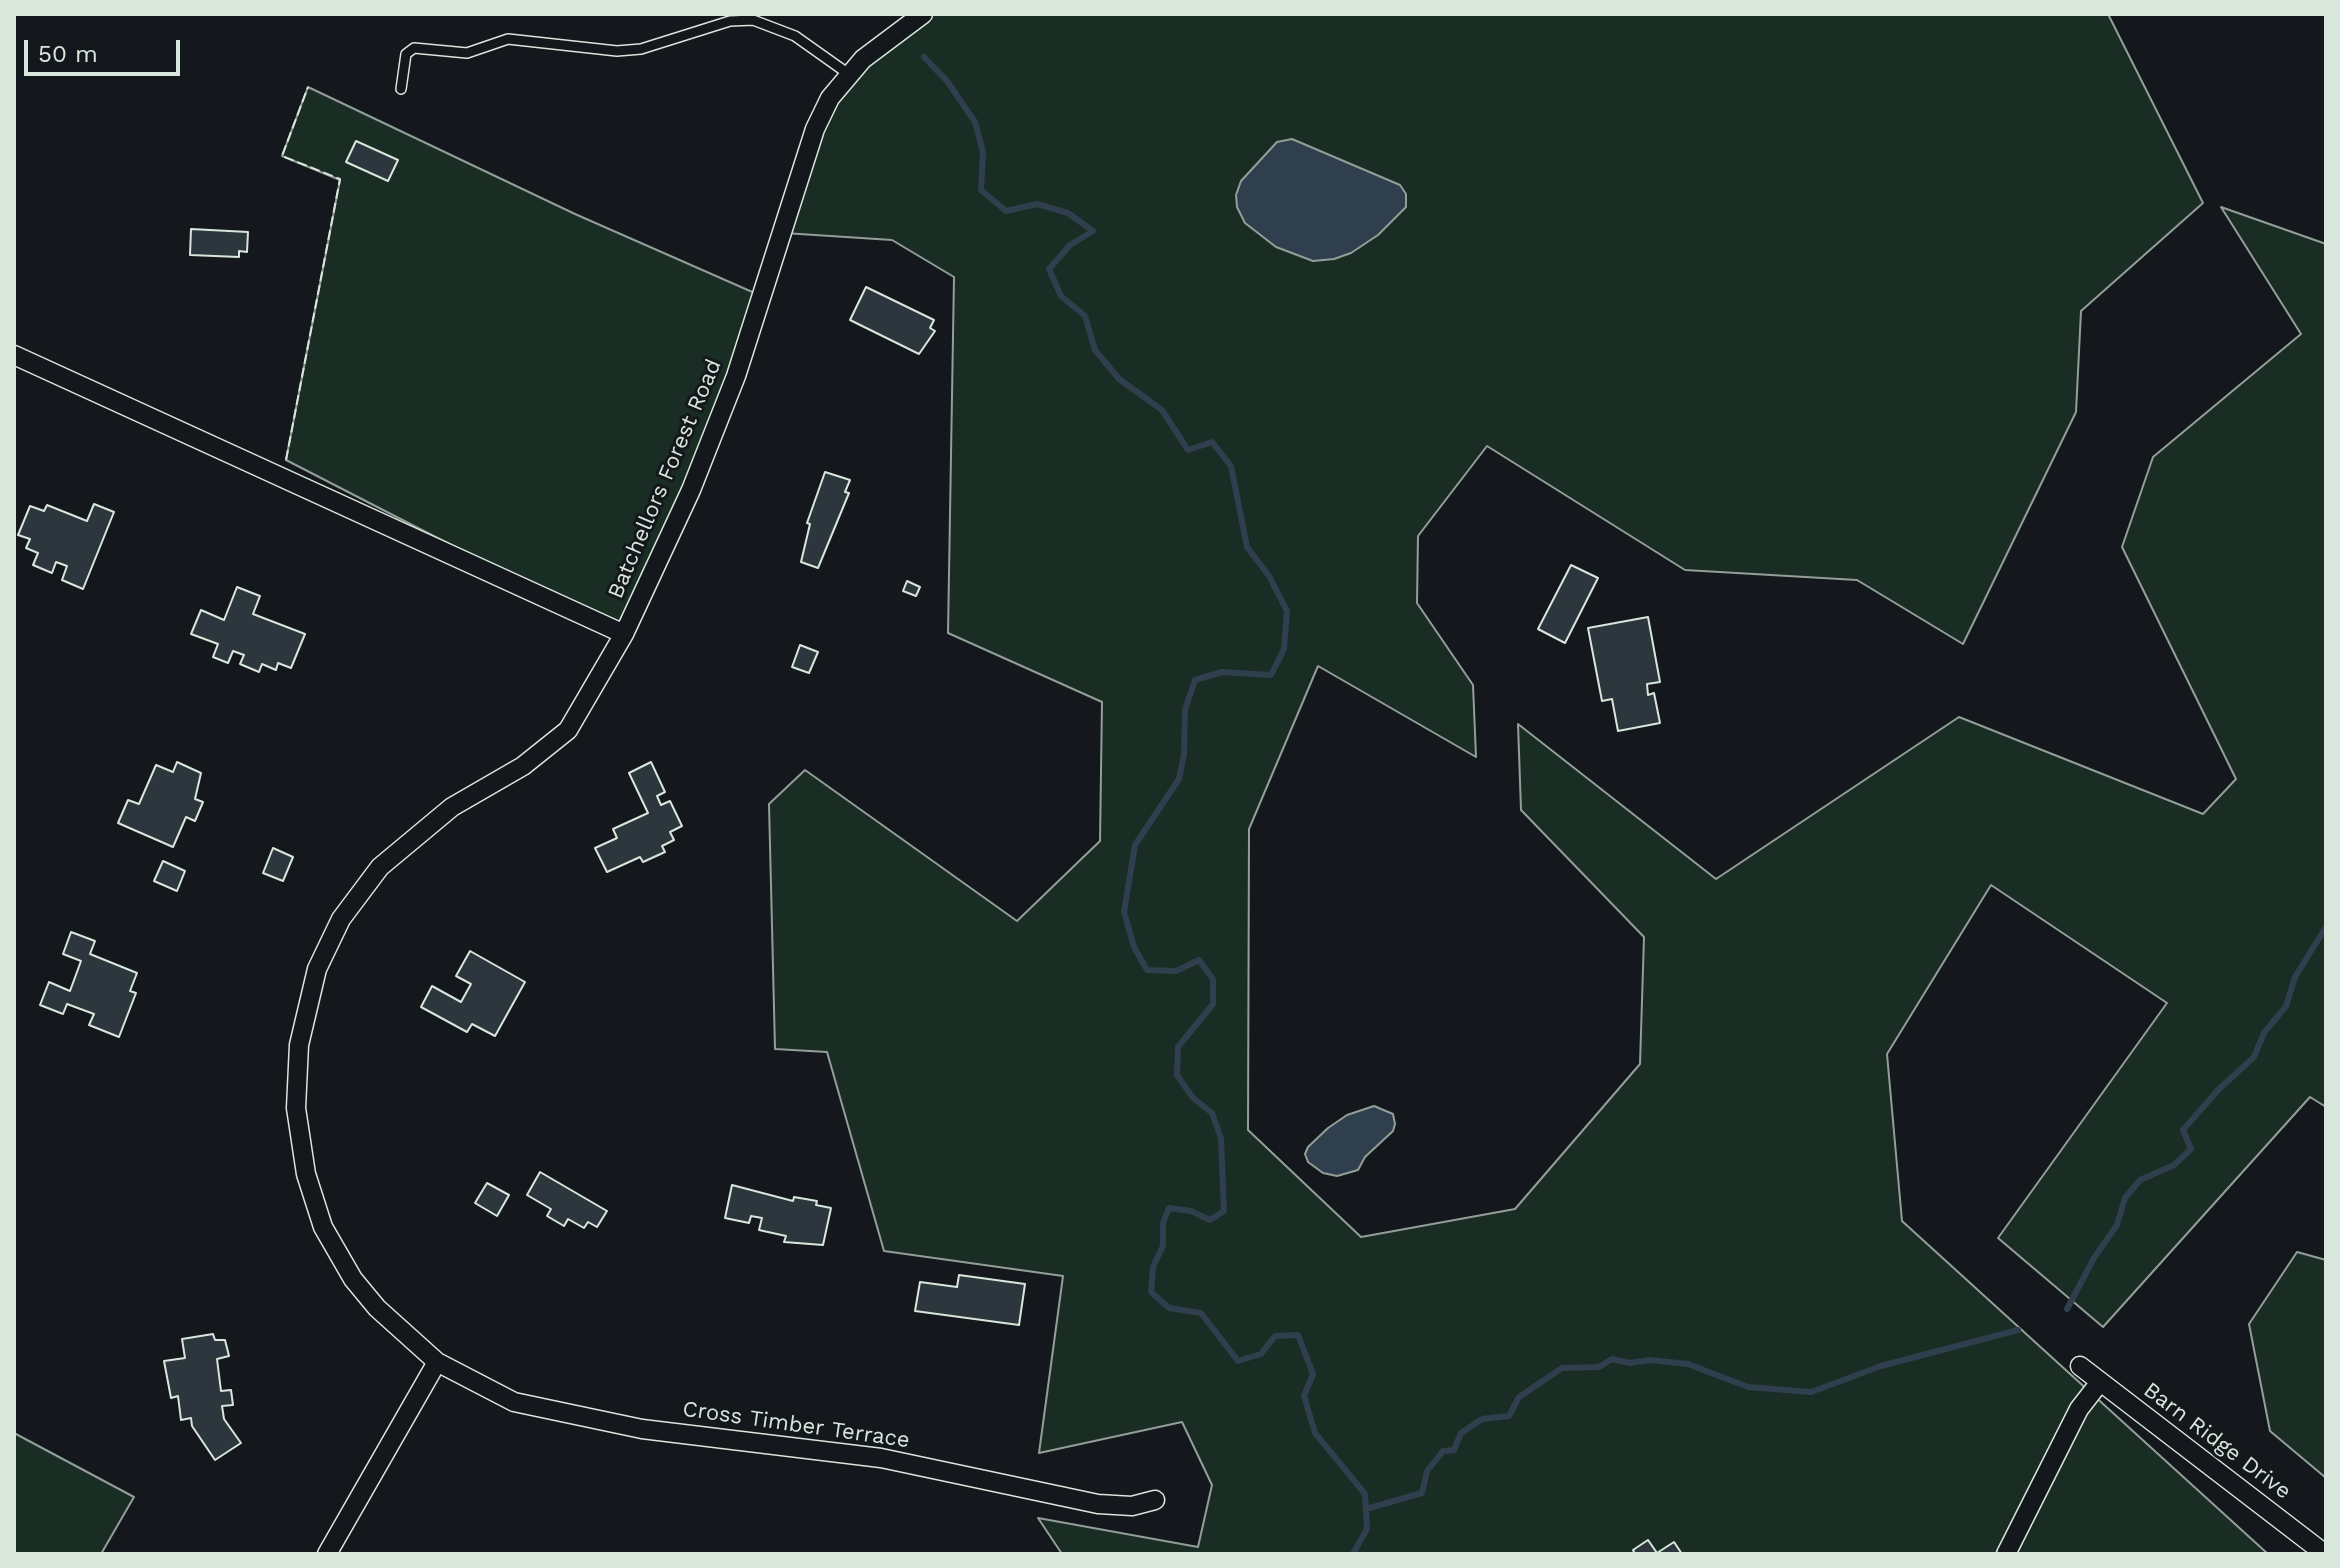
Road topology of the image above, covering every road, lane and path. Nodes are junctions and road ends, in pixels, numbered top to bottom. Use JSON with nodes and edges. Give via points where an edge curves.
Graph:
{"nodes":[{"id":1,"x":923,"y":14,"type":"edge"},
{"id":2,"x":850,"y":75,"type":"junction"},
{"id":3,"x":401,"y":89,"type":"dead end"},
{"id":4,"x":14,"y":355,"type":"edge"},
{"id":5,"x":624,"y":634,"type":"junction"},
{"id":6,"x":437,"y":1362,"type":"junction"},
{"id":7,"x":2080,"y":1366,"type":"dead end"},
{"id":8,"x":2100,"y":1382,"type":"junction"},
{"id":9,"x":1155,"y":1500,"type":"dead end"},
{"id":10,"x":327,"y":1554,"type":"edge"},
{"id":11,"x":2006,"y":1554,"type":"edge"},
{"id":12,"x":2325,"y":1554,"type":"edge"}],
"edges":[{"from":1,"to":2,"type":"street","name":"Batchellors Forest Road"},
{"from":2,"to":3,"type":"lane","via":[[795,36],[753,20],[730,21],[641,49],[617,51],[520,39],[498,40],[467,53],[414,48],[406,54]]},
{"from":2,"to":5,"type":"street","name":"Batchellors Forest Road","via":[[830,98],[815,129],[736,376],[691,490]]},
{"from":4,"to":5,"type":"street","name":"Batchellors Forest Road"},
{"from":5,"to":6,"type":"street","name":"Cross Timber Terrace","via":[[568,730],[523,766],[452,807],[380,867],[341,919],[317,969],[299,1045],[296,1108],[306,1174],[323,1227],[353,1279]]},
{"from":6,"to":9,"type":"street","name":"Cross Timber Terrace","via":[[514,1402],[642,1429],[881,1458],[1098,1504],[1132,1506]]},
{"from":6,"to":10,"type":"street"},
{"from":7,"to":8,"type":"street","name":"Barn Ridge Drive"},
{"from":8,"to":11,"type":"street","via":[[2079,1409]]},
{"from":8,"to":12,"type":"street","name":"Barn Ridge Drive"}]}
